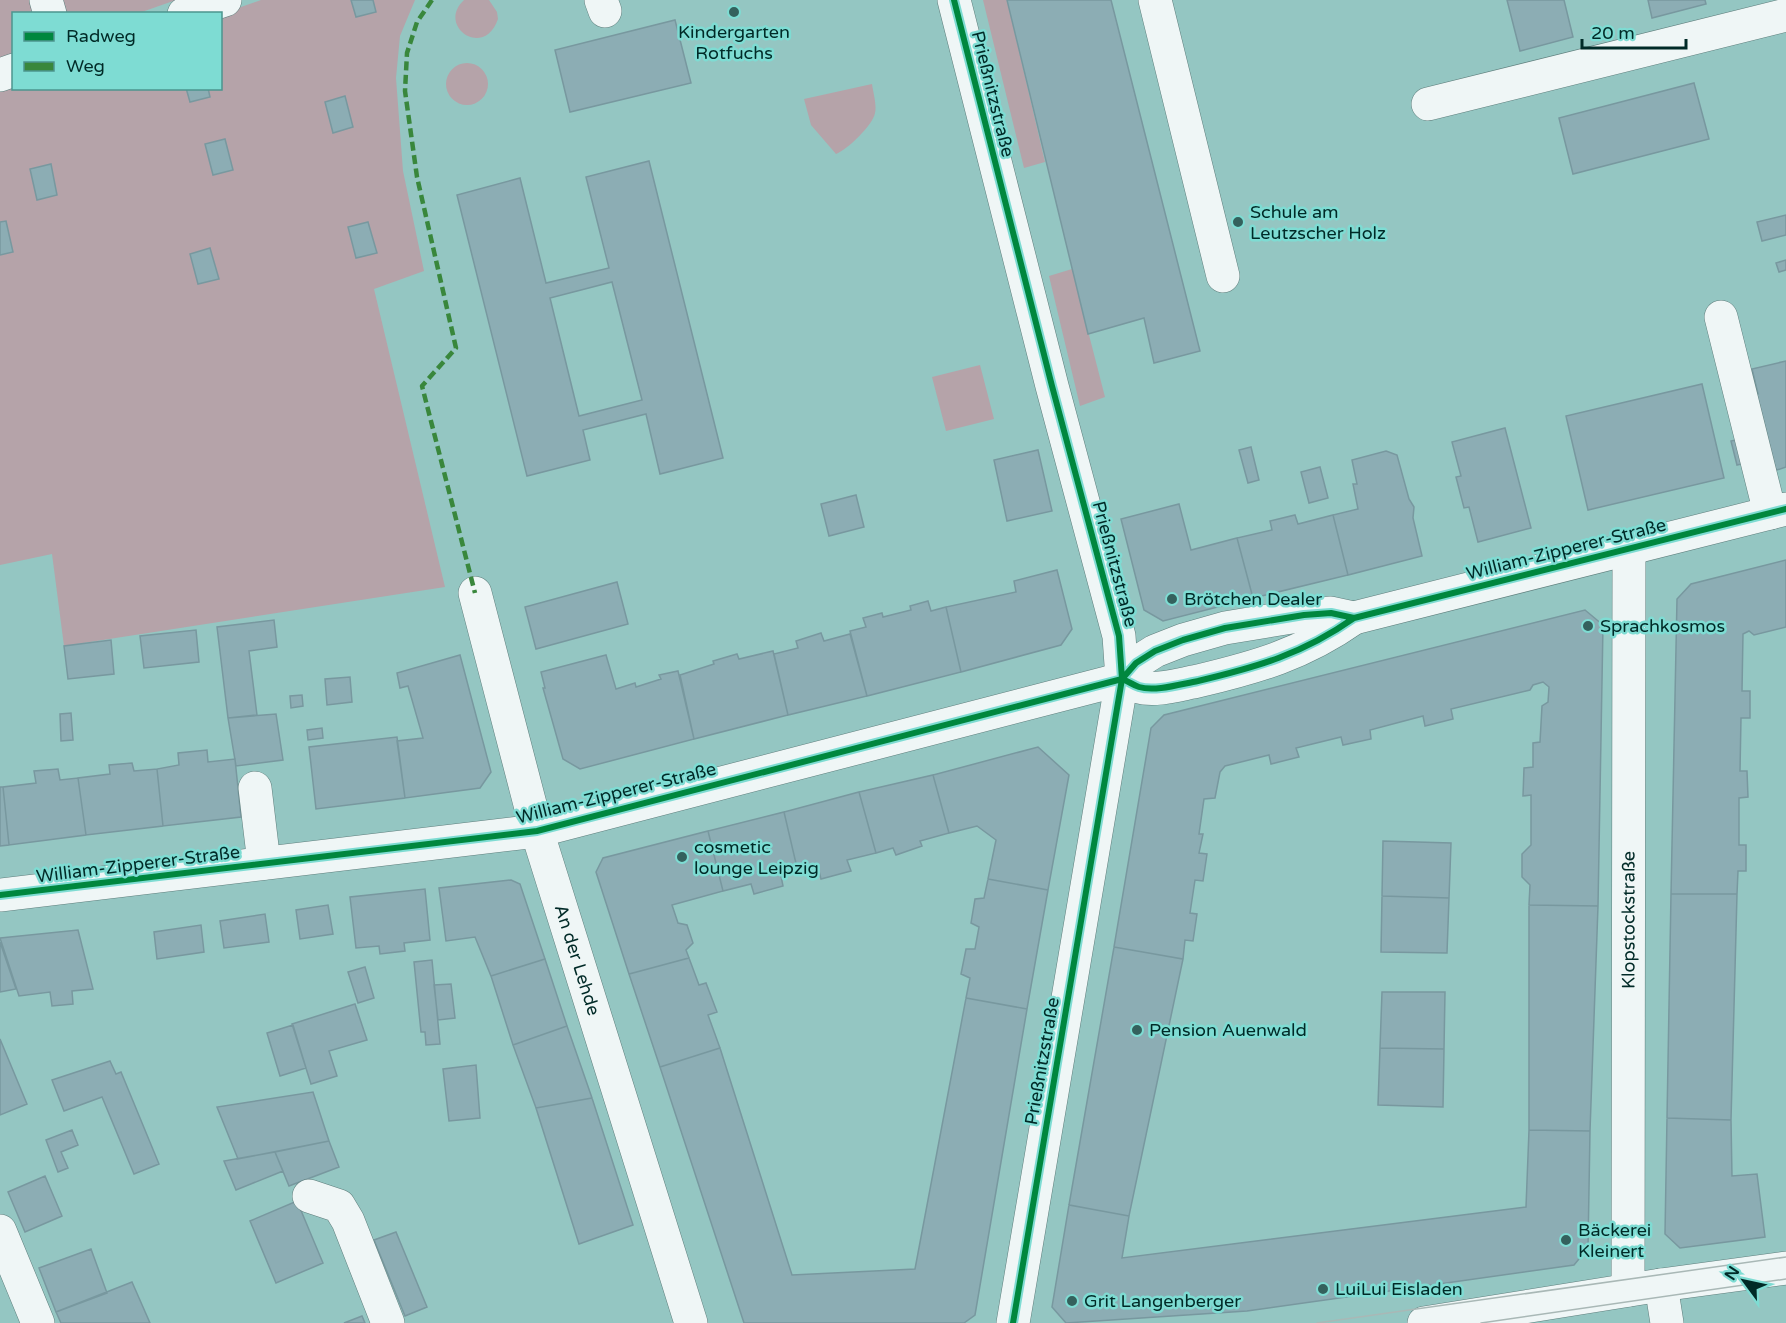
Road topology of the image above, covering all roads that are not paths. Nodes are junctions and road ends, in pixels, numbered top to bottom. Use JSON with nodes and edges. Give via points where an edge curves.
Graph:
{"nodes":[{"id":1,"x":225,"y":0,"type":"edge"},
{"id":2,"x":954,"y":0,"type":"edge"},
{"id":3,"x":1155,"y":0,"type":"edge"},
{"id":4,"x":190,"y":12,"type":"edge"},
{"id":5,"x":1786,"y":15,"type":"edge"},
{"id":6,"x":1428,"y":104,"type":"dead end"},
{"id":7,"x":1223,"y":276,"type":"dead end"},
{"id":8,"x":1721,"y":317,"type":"dead end"},
{"id":9,"x":1778,"y":511,"type":"edge"},
{"id":10,"x":1629,"y":548,"type":"junction"},
{"id":11,"x":475,"y":593,"type":"dead end"},
{"id":12,"x":1354,"y":618,"type":"junction"},
{"id":13,"x":1122,"y":679,"type":"junction"},
{"id":14,"x":255,"y":788,"type":"dead end"},
{"id":15,"x":537,"y":831,"type":"junction"},
{"id":16,"x":264,"y":864,"type":"junction"},
{"id":17,"x":0,"y":895,"type":"edge"},
{"id":18,"x":309,"y":1196,"type":"dead end"},
{"id":19,"x":0,"y":1231,"type":"edge"},
{"id":20,"x":1786,"y":1268,"type":"edge"},
{"id":21,"x":1661,"y":1285,"type":"junction"},
{"id":22,"x":1628,"y":1290,"type":"junction"},
{"id":23,"x":38,"y":1323,"type":"edge"},
{"id":24,"x":388,"y":1323,"type":"edge"},
{"id":25,"x":691,"y":1323,"type":"edge"},
{"id":26,"x":1013,"y":1323,"type":"edge"},
{"id":27,"x":1424,"y":1323,"type":"edge"},
{"id":28,"x":1667,"y":1323,"type":"edge"}],
"edges":[{"from":1,"to":4,"type":"street"},
{"from":2,"to":13,"type":"street","name":"Prießnitzstraße","via":[[1119,636]]},
{"from":3,"to":7,"type":"street"},
{"from":5,"to":6,"type":"street"},
{"from":8,"to":9,"type":"street"},
{"from":9,"to":10,"type":"street","name":"William-Zipperer-Straße"},
{"from":10,"to":12,"type":"street","name":"William-Zipperer-Straße"},
{"from":10,"to":22,"type":"street","name":"Klopstockstraße"},
{"from":11,"to":15,"type":"street","name":"An der Lehde"},
{"from":12,"to":13,"type":"street","name":"William-Zipperer-Straße","via":[[1331,613],[1304,615],[1225,628],[1155,651],[1136,663]]},
{"from":12,"to":13,"type":"street","name":"William-Zipperer-Straße","via":[[1283,658],[1246,669],[1170,687],[1140,688]]},
{"from":13,"to":15,"type":"street","name":"William-Zipperer-Straße"},
{"from":13,"to":26,"type":"street","name":"Prießnitzstraße"},
{"from":14,"to":16,"type":"street"},
{"from":15,"to":16,"type":"street","name":"William-Zipperer-Straße"},
{"from":15,"to":25,"type":"street","name":"An der Lehde"},
{"from":16,"to":17,"type":"street","name":"William-Zipperer-Straße"},
{"from":18,"to":24,"type":"street","via":[[339,1206]]},
{"from":19,"to":23,"type":"street"},
{"from":20,"to":21,"type":"street"},
{"from":21,"to":22,"type":"street"},
{"from":21,"to":28,"type":"street"},
{"from":22,"to":27,"type":"street"}]}
